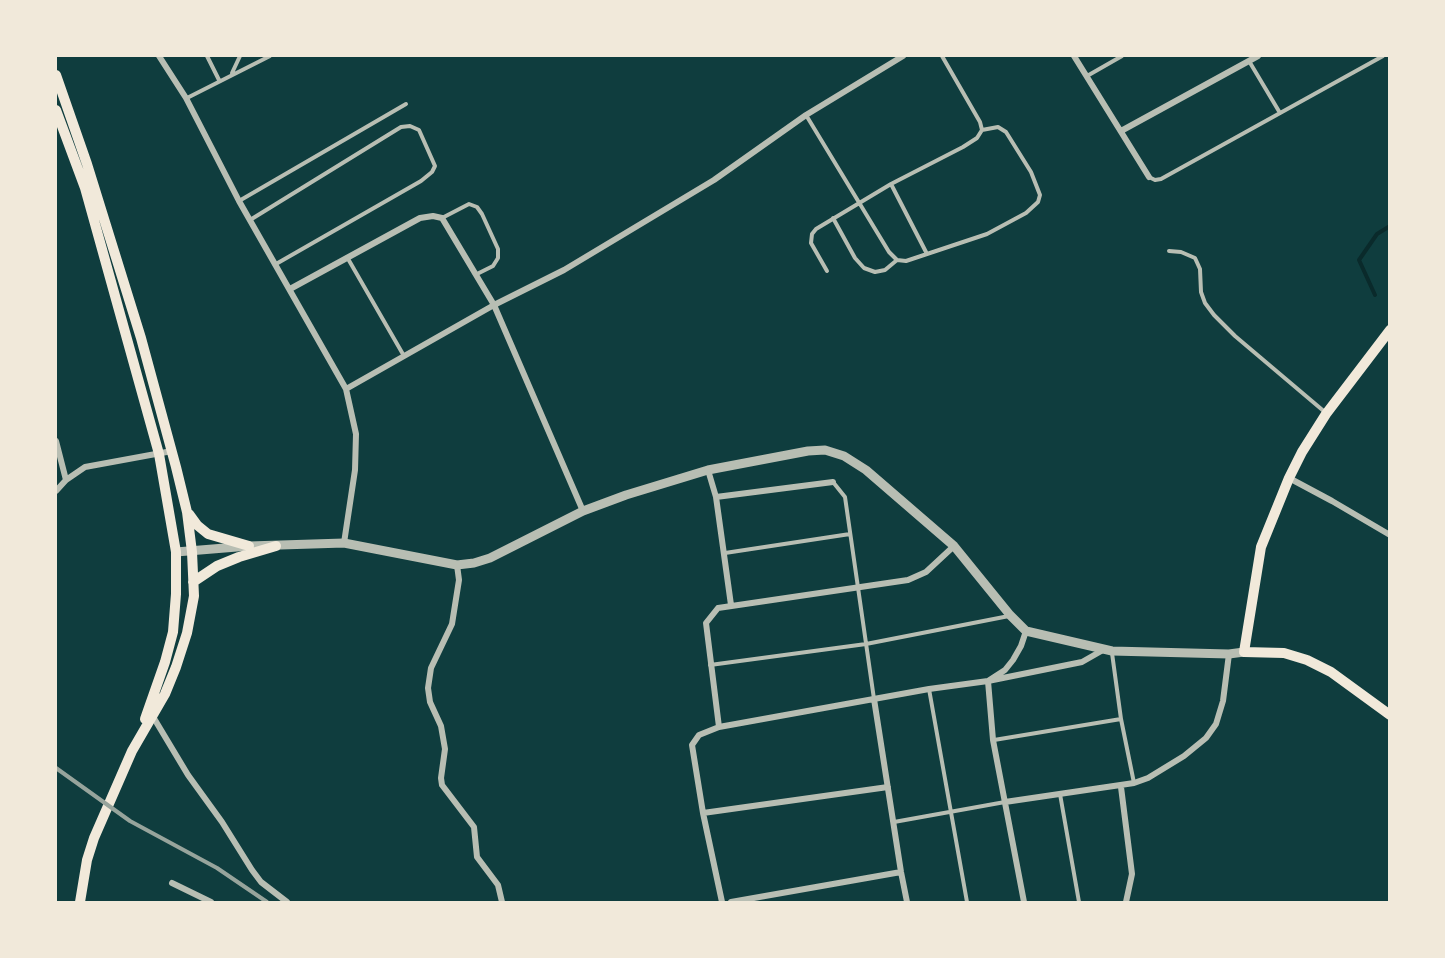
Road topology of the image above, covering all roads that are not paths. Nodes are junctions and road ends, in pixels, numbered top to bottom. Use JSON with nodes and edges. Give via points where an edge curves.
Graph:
{"nodes":[{"id":1,"x":159,"y":56,"type":"edge"},
{"id":2,"x":207,"y":56,"type":"edge"},
{"id":3,"x":240,"y":56,"type":"edge"},
{"id":4,"x":270,"y":56,"type":"edge"},
{"id":5,"x":903,"y":56,"type":"edge"},
{"id":6,"x":942,"y":56,"type":"edge"},
{"id":7,"x":1074,"y":56,"type":"edge"},
{"id":8,"x":1122,"y":56,"type":"edge"},
{"id":9,"x":1258,"y":56,"type":"edge"},
{"id":10,"x":1383,"y":56,"type":"edge"},
{"id":11,"x":1249,"y":61,"type":"junction"},
{"id":12,"x":232,"y":74,"type":"junction"},
{"id":13,"x":56,"y":75,"type":"edge"},
{"id":14,"x":1086,"y":76,"type":"junction"},
{"id":15,"x":219,"y":80,"type":"junction"},
{"id":16,"x":186,"y":99,"type":"junction"},
{"id":17,"x":406,"y":105,"type":"dead end"},
{"id":18,"x":56,"y":110,"type":"edge"},
{"id":19,"x":1280,"y":113,"type":"junction"},
{"id":20,"x":806,"y":115,"type":"junction"},
{"id":21,"x":982,"y":130,"type":"junction"},
{"id":22,"x":1121,"y":131,"type":"junction"},
{"id":23,"x":1149,"y":177,"type":"joint"},
{"id":24,"x":891,"y":184,"type":"junction"},
{"id":25,"x":239,"y":201,"type":"junction"},
{"id":26,"x":858,"y":202,"type":"junction"},
{"id":27,"x":442,"y":218,"type":"junction"},
{"id":28,"x":833,"y":218,"type":"junction"},
{"id":29,"x":250,"y":220,"type":"junction"},
{"id":30,"x":1169,"y":251,"type":"dead end"},
{"id":31,"x":927,"y":254,"type":"junction"},
{"id":32,"x":347,"y":256,"type":"junction"},
{"id":33,"x":897,"y":260,"type":"junction"},
{"id":34,"x":276,"y":264,"type":"junction"},
{"id":35,"x":827,"y":271,"type":"dead end"},
{"id":36,"x":477,"y":274,"type":"junction"},
{"id":37,"x":290,"y":289,"type":"junction"},
{"id":38,"x":494,"y":305,"type":"junction"},
{"id":39,"x":1389,"y":330,"type":"edge"},
{"id":40,"x":404,"y":356,"type":"junction"},
{"id":41,"x":346,"y":389,"type":"junction"},
{"id":42,"x":1326,"y":414,"type":"junction"},
{"id":43,"x":56,"y":441,"type":"edge"},
{"id":44,"x":172,"y":452,"type":"junction"},
{"id":45,"x":159,"y":454,"type":"junction"},
{"id":46,"x":708,"y":470,"type":"junction"},
{"id":47,"x":1289,"y":478,"type":"junction"},
{"id":48,"x":66,"y":480,"type":"junction"},
{"id":49,"x":833,"y":482,"type":"joint"},
{"id":50,"x":56,"y":491,"type":"edge"},
{"id":51,"x":716,"y":497,"type":"junction"},
{"id":52,"x":583,"y":511,"type":"junction"},
{"id":53,"x":187,"y":512,"type":"junction"},
{"id":54,"x":850,"y":534,"type":"junction"},
{"id":55,"x":1389,"y":535,"type":"edge"},
{"id":56,"x":344,"y":543,"type":"junction"},
{"id":57,"x":249,"y":546,"type":"junction"},
{"id":58,"x":276,"y":546,"type":"junction"},
{"id":59,"x":954,"y":546,"type":"junction"},
{"id":60,"x":176,"y":552,"type":"junction"},
{"id":61,"x":192,"y":552,"type":"junction"},
{"id":62,"x":725,"y":554,"type":"junction"},
{"id":63,"x":457,"y":565,"type":"junction"},
{"id":64,"x":193,"y":582,"type":"junction"},
{"id":65,"x":859,"y":587,"type":"junction"},
{"id":66,"x":731,"y":605,"type":"junction"},
{"id":67,"x":1010,"y":615,"type":"junction"},
{"id":68,"x":1026,"y":632,"type":"junction"},
{"id":69,"x":866,"y":644,"type":"junction"},
{"id":70,"x":1107,"y":650,"type":"junction"},
{"id":71,"x":1244,"y":652,"type":"junction"},
{"id":72,"x":1228,"y":654,"type":"junction"},
{"id":73,"x":710,"y":665,"type":"junction"},
{"id":74,"x":988,"y":681,"type":"junction"},
{"id":75,"x":928,"y":689,"type":"junction"},
{"id":76,"x":874,"y":699,"type":"junction"},
{"id":77,"x":151,"y":712,"type":"junction"},
{"id":78,"x":1389,"y":715,"type":"edge"},
{"id":79,"x":1121,"y":719,"type":"junction"},
{"id":80,"x":719,"y":727,"type":"junction"},
{"id":81,"x":993,"y":740,"type":"junction"},
{"id":82,"x":1134,"y":783,"type":"junction"},
{"id":83,"x":888,"y":787,"type":"junction"},
{"id":84,"x":1121,"y":787,"type":"junction"},
{"id":85,"x":1060,"y":794,"type":"junction"},
{"id":86,"x":1005,"y":802,"type":"junction"},
{"id":87,"x":703,"y":813,"type":"junction"},
{"id":88,"x":951,"y":813,"type":"junction"},
{"id":89,"x":893,"y":822,"type":"junction"},
{"id":90,"x":901,"y":872,"type":"junction"},
{"id":91,"x":171,"y":882,"type":"dead end"},
{"id":92,"x":80,"y":903,"type":"edge"},
{"id":93,"x":211,"y":903,"type":"edge"},
{"id":94,"x":287,"y":903,"type":"edge"},
{"id":95,"x":502,"y":903,"type":"edge"},
{"id":96,"x":722,"y":903,"type":"edge"},
{"id":97,"x":731,"y":903,"type":"edge"},
{"id":98,"x":908,"y":903,"type":"edge"},
{"id":99,"x":966,"y":903,"type":"edge"},
{"id":100,"x":1024,"y":903,"type":"edge"},
{"id":101,"x":1079,"y":903,"type":"edge"},
{"id":102,"x":1126,"y":903,"type":"edge"}],
"edges":[{"from":1,"to":16,"type":"street"},
{"from":2,"to":15,"type":"lane"},
{"from":3,"to":12,"type":"lane"},
{"from":4,"to":12,"type":"lane"},
{"from":5,"to":20,"type":"street"},
{"from":6,"to":21,"type":"lane"},
{"from":7,"to":14,"type":"street"},
{"from":8,"to":14,"type":"lane"},
{"from":9,"to":11,"type":"street"},
{"from":10,"to":19,"type":"lane"},
{"from":11,"to":19,"type":"lane"},
{"from":11,"to":22,"type":"street"},
{"from":12,"to":15,"type":"lane"},
{"from":13,"to":44,"type":"main road","via":[[87,164]]},
{"from":14,"to":22,"type":"street"},
{"from":15,"to":16,"type":"lane"},
{"from":16,"to":25,"type":"street"},
{"from":17,"to":25,"type":"lane"},
{"from":18,"to":45,"type":"main road","via":[[85,188]]},
{"from":19,"to":23,"type":"lane","via":[[1161,179]]},
{"from":20,"to":26,"type":"lane"},
{"from":20,"to":38,"type":"street","via":[[714,180],[564,270]]},
{"from":21,"to":24,"type":"lane","via":[[963,147]]},
{"from":21,"to":31,"type":"lane","via":[[998,127],[1006,132],[1038,186],[1038,202],[987,234]]},
{"from":22,"to":23,"type":"street"},
{"from":24,"to":26,"type":"lane"},
{"from":24,"to":31,"type":"lane"},
{"from":25,"to":29,"type":"street"},
{"from":26,"to":28,"type":"lane"},
{"from":26,"to":33,"type":"lane"},
{"from":27,"to":32,"type":"street","via":[[420,218]]},
{"from":27,"to":36,"type":"street"},
{"from":27,"to":36,"type":"lane","via":[[469,204],[482,214],[498,249],[498,258],[493,266]]},
{"from":28,"to":33,"type":"lane","via":[[864,268],[885,270]]},
{"from":28,"to":35,"type":"lane","via":[[812,234],[811,243]]},
{"from":29,"to":34,"type":"street"},
{"from":29,"to":34,"type":"lane","via":[[401,127],[419,130],[435,166],[432,172]]},
{"from":30,"to":42,"type":"lane","via":[[1195,258],[1200,269],[1201,292],[1214,315]]},
{"from":31,"to":33,"type":"lane"},
{"from":32,"to":37,"type":"street"},
{"from":32,"to":40,"type":"lane"},
{"from":34,"to":37,"type":"street"},
{"from":36,"to":38,"type":"street"},
{"from":37,"to":41,"type":"street"},
{"from":38,"to":40,"type":"street"},
{"from":38,"to":52,"type":"street"},
{"from":39,"to":42,"type":"main road"},
{"from":40,"to":41,"type":"street"},
{"from":41,"to":56,"type":"street","via":[[356,434]]},
{"from":42,"to":47,"type":"main road"},
{"from":43,"to":48,"type":"street"},
{"from":44,"to":45,"type":"street"},
{"from":44,"to":53,"type":"main road"},
{"from":45,"to":48,"type":"street","via":[[85,467]]},
{"from":45,"to":60,"type":"main road"},
{"from":46,"to":51,"type":"street"},
{"from":46,"to":52,"type":"street"},
{"from":46,"to":59,"type":"street","via":[[825,450],[866,470]]},
{"from":47,"to":55,"type":"street"},
{"from":47,"to":71,"type":"main road","via":[[1261,547]]},
{"from":48,"to":50,"type":"street"},
{"from":49,"to":51,"type":"street"},
{"from":49,"to":54,"type":"lane","via":[[845,497]]},
{"from":51,"to":62,"type":"street"},
{"from":52,"to":63,"type":"street","via":[[490,558]]},
{"from":53,"to":57,"type":"main road","via":[[208,534]]},
{"from":53,"to":61,"type":"main road"},
{"from":54,"to":62,"type":"lane"},
{"from":54,"to":65,"type":"lane"},
{"from":56,"to":58,"type":"street"},
{"from":56,"to":63,"type":"street"},
{"from":57,"to":58,"type":"street"},
{"from":57,"to":61,"type":"street"},
{"from":58,"to":64,"type":"main road","via":[[239,556]]},
{"from":59,"to":65,"type":"street","via":[[926,572],[908,580]]},
{"from":59,"to":67,"type":"street"},
{"from":60,"to":61,"type":"street"},
{"from":60,"to":77,"type":"main road","via":[[172,632]]},
{"from":61,"to":64,"type":"main road"},
{"from":62,"to":66,"type":"street"},
{"from":63,"to":95,"type":"street","via":[[459,580],[452,624],[431,668],[428,688],[445,749],[442,785],[474,827],[477,857],[498,885]]},
{"from":64,"to":77,"type":"main road","via":[[187,633],[176,667]]},
{"from":65,"to":66,"type":"street"},
{"from":65,"to":69,"type":"lane"},
{"from":66,"to":73,"type":"street","via":[[718,608],[706,623]]},
{"from":67,"to":68,"type":"street"},
{"from":67,"to":69,"type":"lane"},
{"from":68,"to":70,"type":"street"},
{"from":68,"to":74,"type":"street","via":[[1013,660]]},
{"from":69,"to":73,"type":"lane"},
{"from":69,"to":76,"type":"lane"},
{"from":70,"to":72,"type":"street"},
{"from":70,"to":74,"type":"street","via":[[1082,662]]},
{"from":70,"to":79,"type":"lane"},
{"from":71,"to":72,"type":"street"},
{"from":71,"to":78,"type":"main road","via":[[1284,653],[1307,660],[1331,672]]},
{"from":72,"to":82,"type":"street","via":[[1220,712],[1206,738],[1184,756]]},
{"from":73,"to":80,"type":"street"},
{"from":74,"to":75,"type":"street"},
{"from":74,"to":81,"type":"street"},
{"from":75,"to":76,"type":"street"},
{"from":75,"to":88,"type":"lane"},
{"from":76,"to":80,"type":"street"},
{"from":76,"to":83,"type":"street"},
{"from":77,"to":92,"type":"main road","via":[[94,838]]},
{"from":77,"to":94,"type":"street","via":[[252,870]]},
{"from":79,"to":81,"type":"lane"},
{"from":79,"to":82,"type":"lane"},
{"from":80,"to":87,"type":"street","via":[[699,735],[692,745]]},
{"from":81,"to":86,"type":"street"},
{"from":82,"to":84,"type":"street"},
{"from":83,"to":87,"type":"street"},
{"from":83,"to":89,"type":"street"},
{"from":84,"to":85,"type":"street"},
{"from":84,"to":102,"type":"street","via":[[1132,874]]},
{"from":85,"to":86,"type":"street"},
{"from":85,"to":101,"type":"lane"},
{"from":86,"to":88,"type":"lane"},
{"from":86,"to":100,"type":"street"},
{"from":87,"to":96,"type":"street"},
{"from":88,"to":89,"type":"lane"},
{"from":88,"to":99,"type":"lane"},
{"from":89,"to":90,"type":"street"},
{"from":90,"to":97,"type":"street"},
{"from":90,"to":98,"type":"street"},
{"from":91,"to":93,"type":"street"}]}
